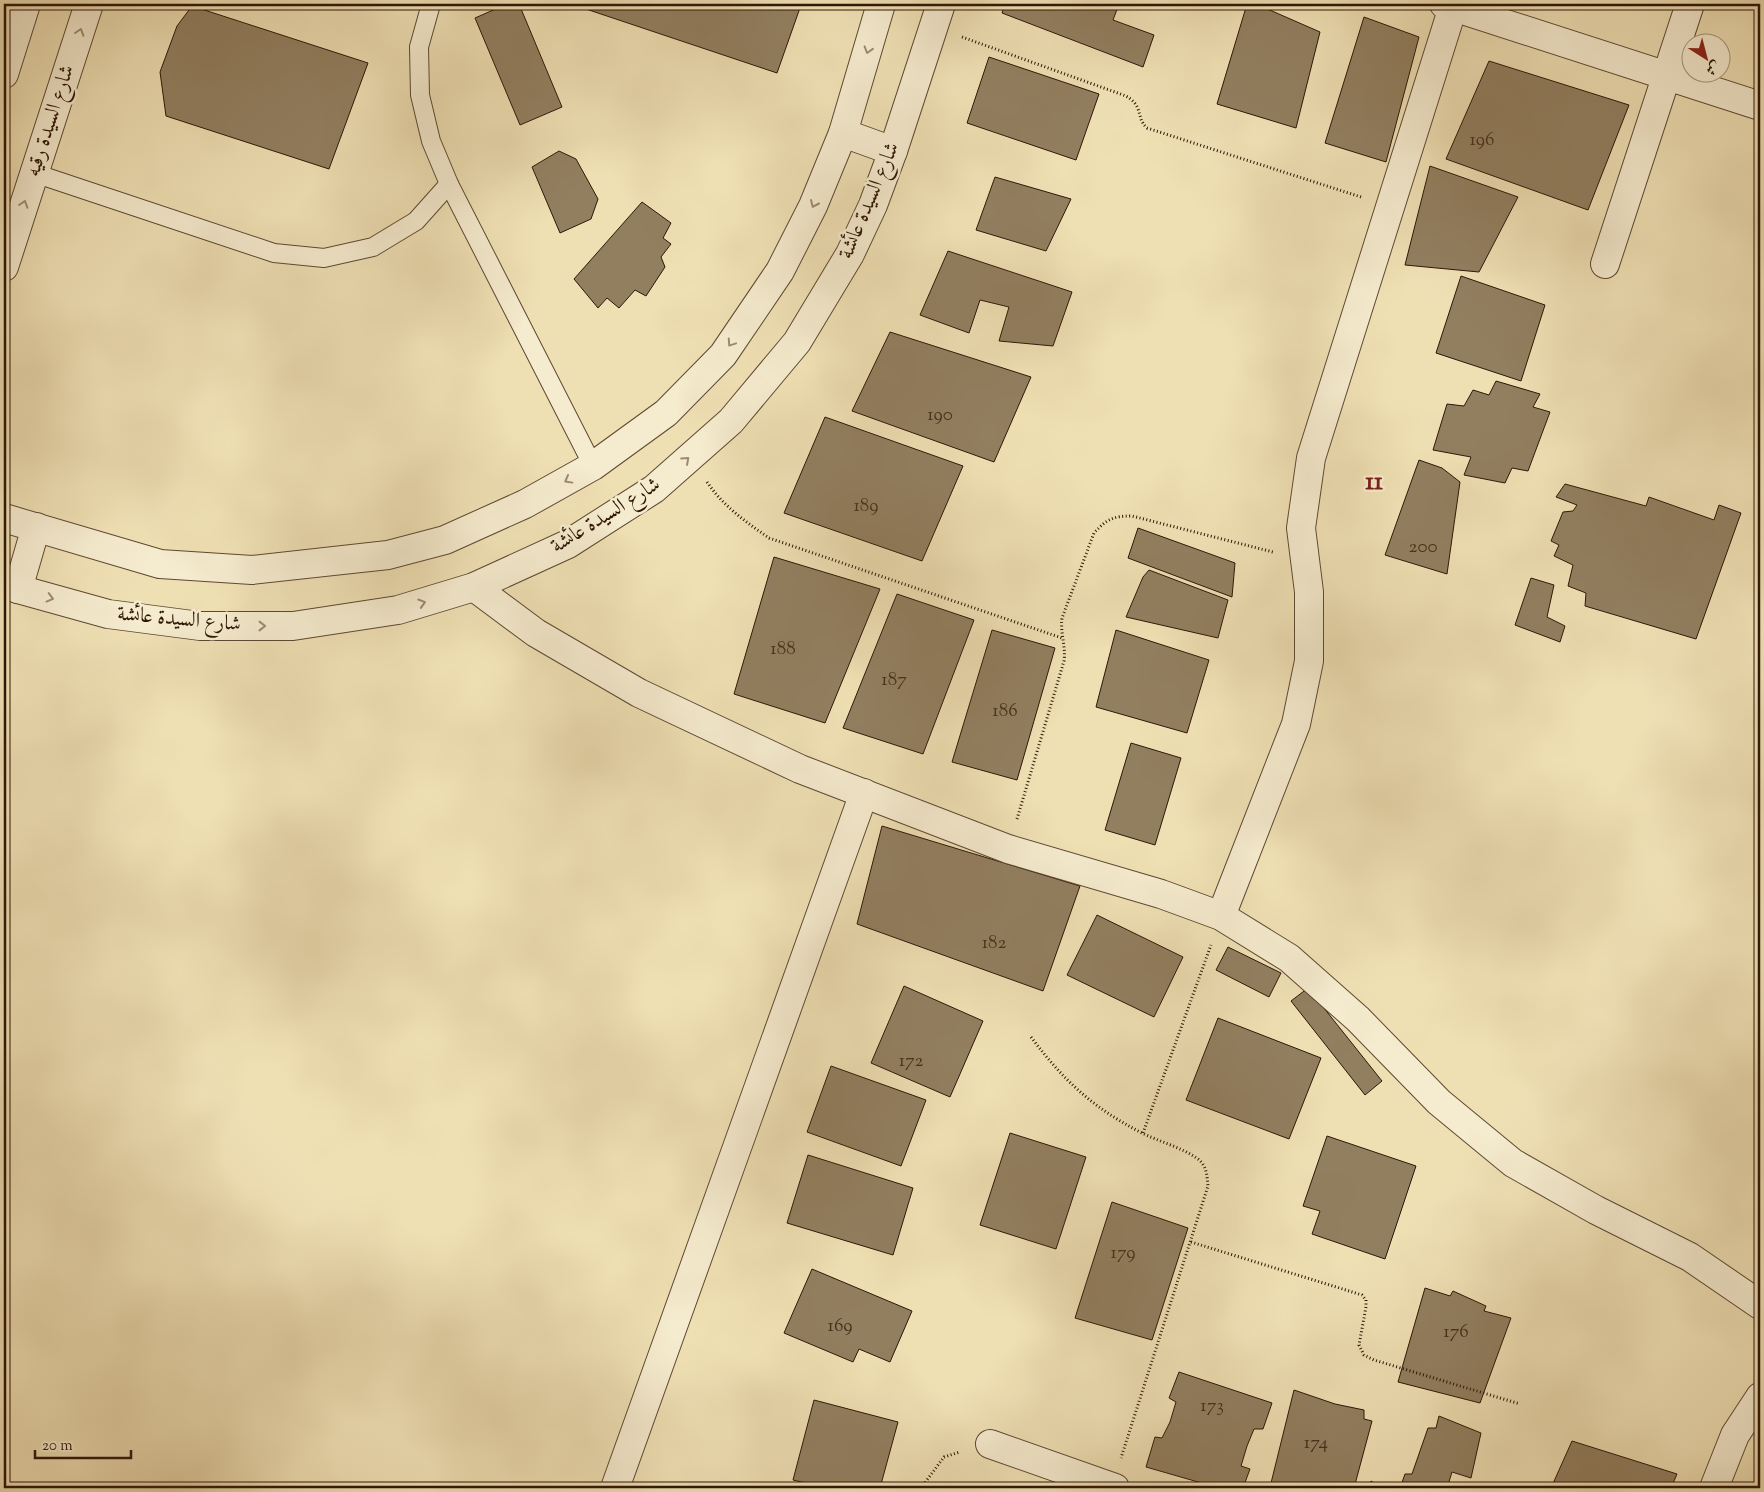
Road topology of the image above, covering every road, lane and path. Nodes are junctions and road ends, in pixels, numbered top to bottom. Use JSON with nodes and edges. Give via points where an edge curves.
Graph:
{"nodes":[{"id":1,"x":26,"y":4,"type":"edge"},
{"id":2,"x":89,"y":4,"type":"edge"},
{"id":3,"x":431,"y":4,"type":"edge"},
{"id":4,"x":882,"y":4,"type":"edge"},
{"id":5,"x":1690,"y":4,"type":"edge"},
{"id":6,"x":1448,"y":5,"type":"edge"},
{"id":7,"x":937,"y":16,"type":"edge"},
{"id":8,"x":4,"y":74,"type":"edge"},
{"id":9,"x":1666,"y":76,"type":"junction"},
{"id":10,"x":1760,"y":106,"type":"edge"},
{"id":11,"x":843,"y":133,"type":"junction"},
{"id":12,"x":893,"y":151,"type":"junction"},
{"id":13,"x":34,"y":173,"type":"junction"},
{"id":14,"x":449,"y":184,"type":"junction"},
{"id":15,"x":1390,"y":207,"type":"junction"},
{"id":16,"x":1605,"y":264,"type":"dead end"},
{"id":17,"x":4,"y":267,"type":"edge"},
{"id":18,"x":691,"y":456,"type":"junction"},
{"id":19,"x":593,"y":466,"type":"junction"},
{"id":20,"x":4,"y":518,"type":"edge"},
{"id":21,"x":36,"y":527,"type":"junction"},
{"id":22,"x":1305,"y":560,"type":"junction"},
{"id":23,"x":11,"y":586,"type":"edge"},
{"id":24,"x":474,"y":587,"type":"junction"},
{"id":25,"x":1063,"y":638,"type":"junction"},
{"id":26,"x":864,"y":794,"type":"junction"},
{"id":27,"x":1008,"y":849,"type":"junction"},
{"id":28,"x":1221,"y":916,"type":"junction"},
{"id":29,"x":1031,"y":1037,"type":"dead end"},
{"id":30,"x":1143,"y":1133,"type":"junction"},
{"id":31,"x":1191,"y":1242,"type":"junction"},
{"id":32,"x":1760,"y":1305,"type":"edge"},
{"id":33,"x":1760,"y":1397,"type":"edge"},
{"id":34,"x":1520,"y":1404,"type":"dead end"},
{"id":35,"x":990,"y":1444,"type":"joint"},
{"id":36,"x":616,"y":1488,"type":"edge"},
{"id":37,"x":921,"y":1488,"type":"edge"},
{"id":38,"x":1113,"y":1488,"type":"edge"},
{"id":39,"x":1714,"y":1488,"type":"edge"}],
"edges":[{"from":1,"to":8,"type":"street"},
{"from":13,"to":2,"type":"street","name":"شارع السيدة رقيه","one_way":true},
{"from":3,"to":14,"type":"lane","via":[[419,47],[420,95],[431,141]]},
{"from":4,"to":11,"type":"street","one_way":true},
{"from":5,"to":9,"type":"street"},
{"from":6,"to":9,"type":"street"},
{"from":6,"to":15,"type":"street"},
{"from":7,"to":12,"type":"street","name":"شارع السيدة عائشة"},
{"from":7,"to":15,"type":"path","via":[[1126,96],[1139,109],[1139,116],[1147,128]]},
{"from":9,"to":10,"type":"street"},
{"from":9,"to":16,"type":"street"},
{"from":11,"to":12,"type":"street"},
{"from":11,"to":19,"type":"street","one_way":true,"via":[[813,206],[780,271],[723,355],[666,413]]},
{"from":12,"to":18,"type":"street","name":"شارع السيدة عائشة","via":[[850,254],[797,342],[731,420]]},
{"from":13,"to":14,"type":"lane","via":[[274,253],[324,258],[373,247],[416,221]]},
{"from":17,"to":13,"type":"street","name":"شارع السيدة رقيه","one_way":true},
{"from":14,"to":19,"type":"lane"},
{"from":15,"to":22,"type":"street","via":[[1312,458],[1301,528]]},
{"from":24,"to":18,"type":"street","name":"شارع السيدة عائشة","one_way":true,"via":[[568,544],[654,489]]},
{"from":18,"to":25,"type":"path","via":[[712,488],[738,516],[769,538]]},
{"from":19,"to":21,"type":"street","one_way":true,"via":[[525,504],[445,540],[388,554],[252,570],[160,564]]},
{"from":20,"to":21,"type":"street"},
{"from":21,"to":23,"type":"street"},
{"from":22,"to":25,"type":"path","via":[[1132,516],[1117,516],[1104,522],[1094,533],[1065,608],[1061,628]]},
{"from":22,"to":28,"type":"street","via":[[1309,592],[1309,661],[1296,724]]},
{"from":23,"to":24,"type":"street","name":"شارع السيدة عائشة","one_way":true,"via":[[108,614],[200,626],[283,626],[398,610]]},
{"from":24,"to":26,"type":"street","via":[[536,633],[639,694],[800,769]]},
{"from":25,"to":27,"type":"path","via":[[1064,661]]},
{"from":26,"to":27,"type":"street"},
{"from":26,"to":36,"type":"street"},
{"from":27,"to":28,"type":"street","via":[[1161,894]]},
{"from":28,"to":30,"type":"path"},
{"from":28,"to":32,"type":"street","via":[[1289,958],[1358,1019],[1439,1102],[1514,1163],[1596,1210],[1690,1257]]},
{"from":29,"to":30,"type":"path","via":[[1080,1093]]},
{"from":30,"to":31,"type":"path","via":[[1200,1160],[1207,1172],[1208,1186]]},
{"from":31,"to":34,"type":"path","via":[[1362,1295],[1366,1307],[1359,1346],[1364,1355]]},
{"from":31,"to":38,"type":"path"},
{"from":33,"to":39,"type":"street","via":[[1735,1435]]},
{"from":35,"to":37,"type":"path","via":[[944,1458]]},
{"from":35,"to":38,"type":"street"}]}
